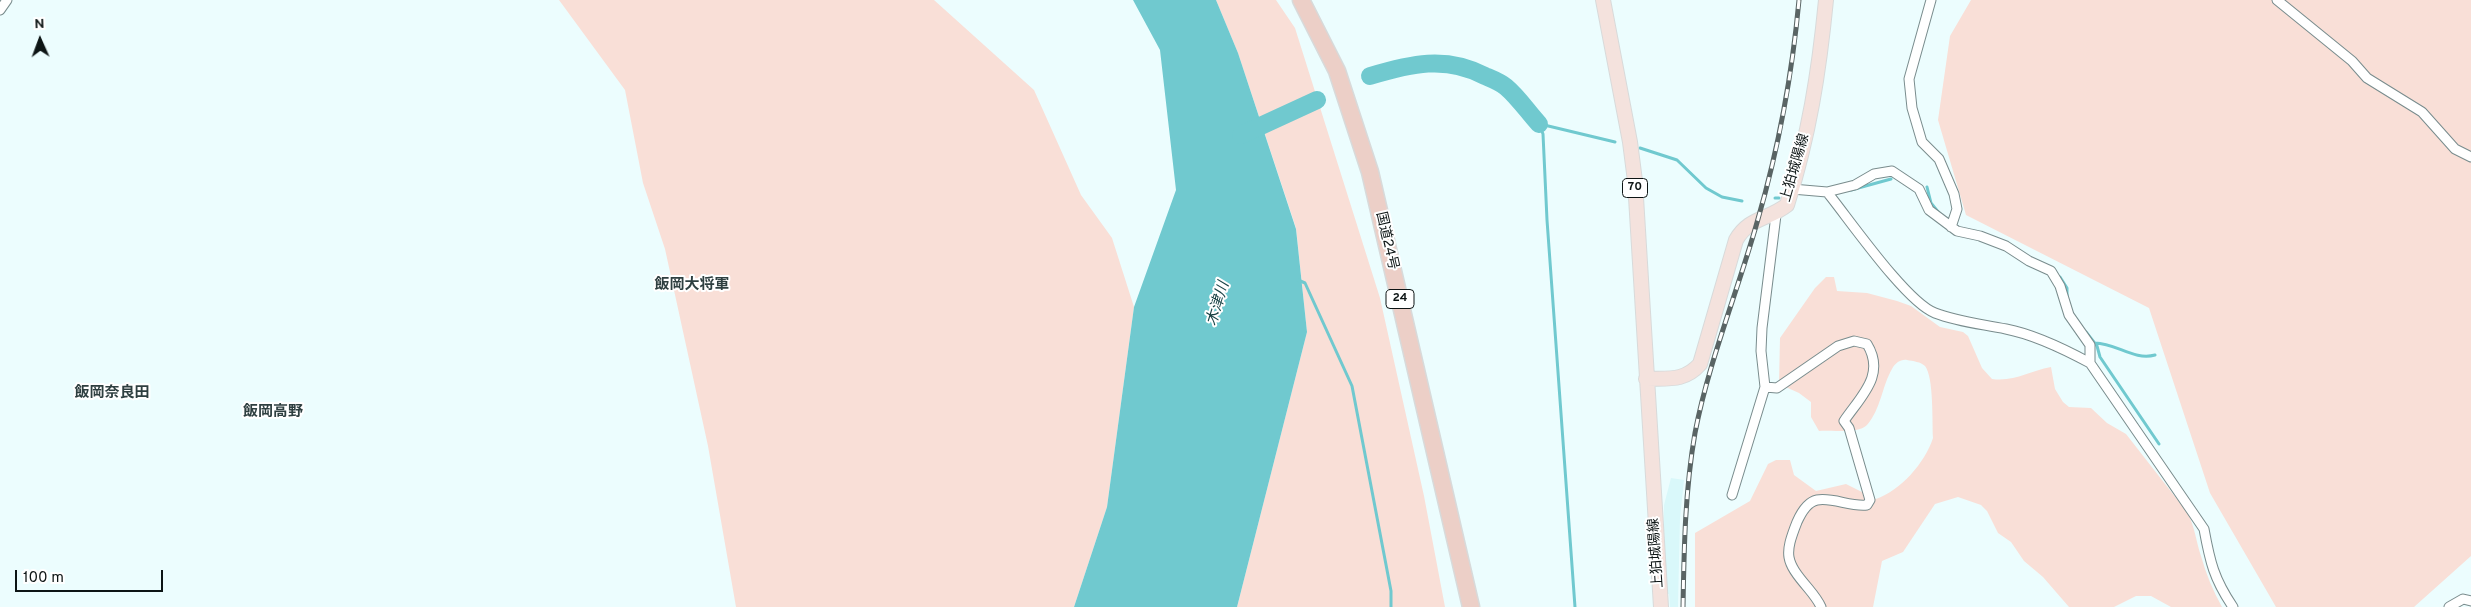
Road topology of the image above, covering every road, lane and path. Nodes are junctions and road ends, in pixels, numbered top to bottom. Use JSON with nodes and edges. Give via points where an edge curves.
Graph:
{"nodes":[{"id":1,"x":7,"y":0,"type":"edge"},
{"id":2,"x":1301,"y":0,"type":"edge"},
{"id":3,"x":1603,"y":0,"type":"edge"},
{"id":4,"x":1826,"y":0,"type":"edge"},
{"id":5,"x":1931,"y":0,"type":"edge"},
{"id":6,"x":2277,"y":0,"type":"edge"},
{"id":7,"x":0,"y":10,"type":"edge"},
{"id":8,"x":2471,"y":157,"type":"edge"},
{"id":9,"x":1792,"y":190,"type":"junction"},
{"id":10,"x":1827,"y":192,"type":"junction"},
{"id":11,"x":1776,"y":214,"type":"junction"},
{"id":12,"x":1952,"y":227,"type":"junction"},
{"id":13,"x":2090,"y":363,"type":"junction"},
{"id":14,"x":1646,"y":378,"type":"junction"},
{"id":15,"x":1765,"y":387,"type":"junction"},
{"id":16,"x":1732,"y":495,"type":"dead end"},
{"id":17,"x":2471,"y":601,"type":"edge"},
{"id":18,"x":1470,"y":607,"type":"edge"},
{"id":19,"x":1661,"y":607,"type":"edge"},
{"id":20,"x":1821,"y":607,"type":"edge"},
{"id":21,"x":2233,"y":607,"type":"edge"},
{"id":22,"x":2448,"y":607,"type":"edge"}],
"edges":[{"from":1,"to":7,"type":"street"},
{"from":2,"to":18,"type":"highway","name":"国道24号","number":"24","via":[[1337,71],[1370,172]]},
{"from":3,"to":14,"type":"main road","name":"上狛城陽線","number":"70","via":[[1630,142]]},
{"from":4,"to":9,"type":"main road","name":"上狛城陽線","via":[[1818,75]]},
{"from":5,"to":12,"type":"street","via":[[1909,79],[1912,108],[1922,142],[1939,160],[1954,194],[1957,209]]},
{"from":6,"to":8,"type":"street","via":[[2352,60],[2367,78],[2422,112],[2455,149]]},
{"from":9,"to":10,"type":"street"},
{"from":9,"to":11,"type":"main road","name":"上狛城陽線","via":[[1787,205]]},
{"from":10,"to":12,"type":"street","via":[[1855,185],[1874,174],[1892,171],[1919,190],[1929,210]]},
{"from":10,"to":13,"type":"street","via":[[1911,298],[1922,306],[1943,315],[2007,329]]},
{"from":11,"to":14,"type":"main road","name":"上狛城陽線","via":[[1747,224],[1736,240],[1700,364],[1691,374],[1679,378]]},
{"from":11,"to":15,"type":"street","via":[[1762,328]]},
{"from":12,"to":13,"type":"street","via":[[2006,246],[2029,262],[2051,271],[2060,286],[2069,315],[2090,346]]},
{"from":13,"to":21,"type":"street","via":[[2204,529],[2218,585]]},
{"from":14,"to":19,"type":"main road","name":"上狛城陽線","number":"70"},
{"from":15,"to":16,"type":"street"},
{"from":15,"to":20,"type":"street","via":[[1777,388],[1838,346],[1854,341],[1867,344],[1873,354],[1876,366],[1873,378],[1844,422],[1849,428],[1870,500],[1867,505],[1859,506],[1825,500],[1810,502],[1801,513],[1787,550],[1792,570]]},
{"from":17,"to":22,"type":"street","via":[[2463,599]]}]}
